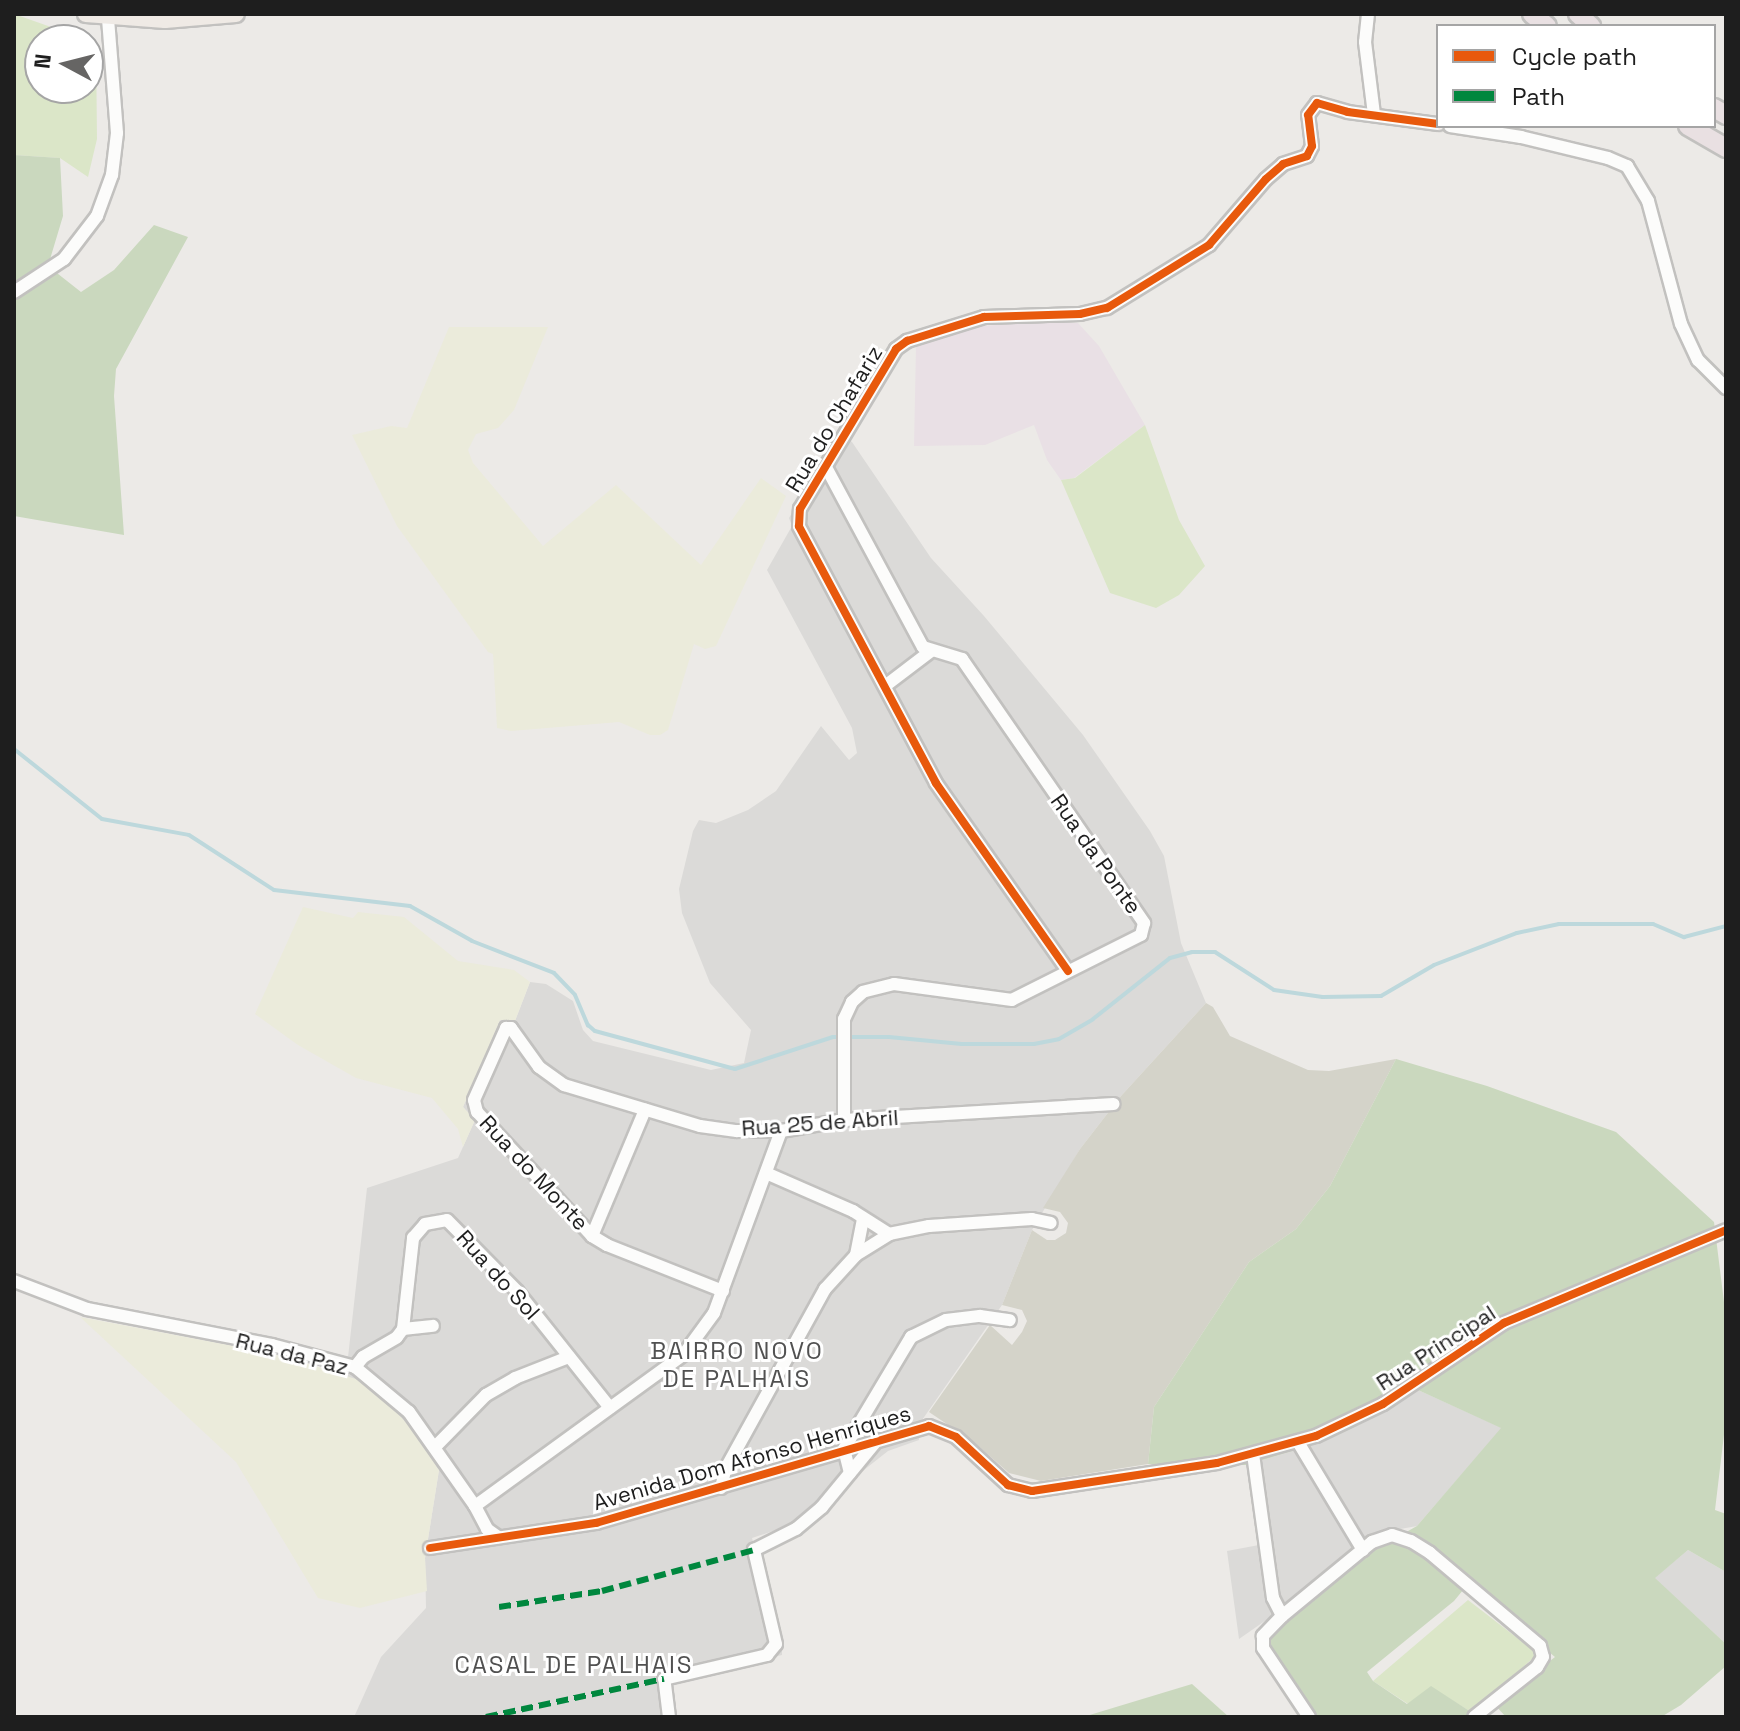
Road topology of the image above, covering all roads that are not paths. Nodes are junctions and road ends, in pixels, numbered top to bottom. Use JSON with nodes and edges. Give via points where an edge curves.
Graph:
{"nodes":[{"id":1,"x":86,"y":14,"type":"edge"},
{"id":2,"x":236,"y":14,"type":"edge"},
{"id":3,"x":1368,"y":14,"type":"edge"},
{"id":4,"x":108,"y":18,"type":"junction"},
{"id":5,"x":1374,"y":114,"type":"junction"},
{"id":6,"x":1436,"y":124,"type":"edge"},
{"id":7,"x":1463,"y":128,"type":"edge"},
{"id":8,"x":1691,"y":128,"type":"edge"},
{"id":9,"x":1726,"y":148,"type":"edge"},
{"id":10,"x":14,"y":292,"type":"edge"},
{"id":11,"x":1726,"y":388,"type":"edge"},
{"id":12,"x":827,"y":469,"type":"junction"},
{"id":13,"x":931,"y":651,"type":"junction"},
{"id":14,"x":885,"y":686,"type":"junction"},
{"id":15,"x":1068,"y":971,"type":"junction"},
{"id":16,"x":511,"y":1028,"type":"joint"},
{"id":17,"x":1114,"y":1104,"type":"dead end"},
{"id":18,"x":645,"y":1110,"type":"junction"},
{"id":19,"x":844,"y":1120,"type":"junction"},
{"id":20,"x":781,"y":1131,"type":"junction"},
{"id":21,"x":766,"y":1173,"type":"junction"},
{"id":22,"x":863,"y":1220,"type":"junction"},
{"id":23,"x":1051,"y":1223,"type":"dead end"},
{"id":24,"x":1726,"y":1230,"type":"edge"},
{"id":25,"x":889,"y":1234,"type":"junction"},
{"id":26,"x":592,"y":1236,"type":"junction"},
{"id":27,"x":856,"y":1255,"type":"junction"},
{"id":28,"x":14,"y":1281,"type":"edge"},
{"id":29,"x":723,"y":1291,"type":"junction"},
{"id":30,"x":1010,"y":1320,"type":"dead end"},
{"id":31,"x":433,"y":1326,"type":"dead end"},
{"id":32,"x":403,"y":1329,"type":"junction"},
{"id":33,"x":569,"y":1357,"type":"junction"},
{"id":34,"x":355,"y":1367,"type":"junction"},
{"id":35,"x":610,"y":1408,"type":"junction"},
{"id":36,"x":1298,"y":1442,"type":"junction"},
{"id":37,"x":874,"y":1444,"type":"junction"},
{"id":38,"x":435,"y":1447,"type":"junction"},
{"id":39,"x":844,"y":1449,"type":"junction"},
{"id":40,"x":1253,"y":1454,"type":"junction"},
{"id":41,"x":850,"y":1473,"type":"junction"},
{"id":42,"x":721,"y":1488,"type":"junction"},
{"id":43,"x":475,"y":1506,"type":"junction"},
{"id":44,"x":498,"y":1537,"type":"junction"},
{"id":45,"x":430,"y":1548,"type":"dead end"},
{"id":46,"x":1363,"y":1550,"type":"junction"},
{"id":47,"x":1282,"y":1616,"type":"junction"},
{"id":48,"x":669,"y":1717,"type":"edge"},
{"id":49,"x":1309,"y":1717,"type":"edge"},
{"id":50,"x":1474,"y":1717,"type":"edge"}],
"edges":[{"from":1,"to":4,"type":"main road"},
{"from":2,"to":4,"type":"main road"},
{"from":3,"to":5,"type":"street","via":[[1365,42]]},
{"from":4,"to":10,"type":"street","via":[[117,133],[112,175],[97,216],[64,259]]},
{"from":5,"to":6,"type":"street"},
{"from":5,"to":12,"type":"street","name":"Rua do Chafariz","via":[[1317,103],[1308,115],[1312,146],[1307,156],[1283,164],[1266,179],[1209,245],[1107,308],[1080,314],[984,317],[907,341],[896,349]]},
{"from":7,"to":11,"type":"street","via":[[1521,137],[1627,166],[1648,201],[1681,324],[1698,360]]},
{"from":8,"to":9,"type":"highway"},
{"from":12,"to":13,"type":"street","via":[[917,638]]},
{"from":12,"to":14,"type":"street","name":"Rua do Chafariz","via":[[800,509],[799,526]]},
{"from":13,"to":14,"type":"street"},
{"from":13,"to":15,"type":"street","name":"Rua da Ponte","via":[[962,659],[1144,923],[1141,935]]},
{"from":14,"to":15,"type":"street","name":"Rua do Chafariz","via":[[936,783]]},
{"from":15,"to":19,"type":"street","name":"Rua da Ponte","via":[[1012,1000],[894,984],[863,992],[852,1002],[844,1029]]},
{"from":16,"to":18,"type":"street","name":"Rua 25 de Abril","via":[[551,1078]]},
{"from":16,"to":26,"type":"street","name":"Rua do Monte","via":[[500,1037],[474,1106]]},
{"from":17,"to":19,"type":"street","name":"Rua 25 de Abril"},
{"from":18,"to":20,"type":"street","name":"Rua 25 de Abril","via":[[700,1126]]},
{"from":18,"to":26,"type":"street"},
{"from":19,"to":20,"type":"street","name":"Rua 25 de Abril"},
{"from":20,"to":21,"type":"street"},
{"from":21,"to":22,"type":"street"},
{"from":21,"to":29,"type":"street"},
{"from":22,"to":25,"type":"street"},
{"from":22,"to":27,"type":"street"},
{"from":23,"to":25,"type":"street","via":[[1032,1219]]},
{"from":24,"to":36,"type":"street","name":"Rua Principal","via":[[1504,1323],[1383,1404]]},
{"from":25,"to":27,"type":"street"},
{"from":26,"to":29,"type":"street","name":"Rua do Monte"},
{"from":27,"to":42,"type":"street","via":[[825,1289],[725,1470]]},
{"from":28,"to":34,"type":"street","name":"Rua da Paz","via":[[87,1309]]},
{"from":29,"to":35,"type":"street","via":[[684,1354]]},
{"from":30,"to":39,"type":"street","via":[[946,1320],[911,1337]]},
{"from":31,"to":32,"type":"street"},
{"from":32,"to":33,"type":"street","name":"Rua do Sol","via":[[413,1238],[425,1224],[447,1220],[517,1291]]},
{"from":32,"to":34,"type":"street"},
{"from":33,"to":35,"type":"street","name":"Rua do Sol"},
{"from":33,"to":38,"type":"street","via":[[486,1395]]},
{"from":34,"to":38,"type":"street","name":"Rua da Paz","via":[[409,1412]]},
{"from":35,"to":43,"type":"street"},
{"from":36,"to":40,"type":"street","name":"Rua Principal"},
{"from":36,"to":46,"type":"street"},
{"from":37,"to":39,"type":"street","name":"Avenida Dom Afonso Henriques"},
{"from":37,"to":40,"type":"street","name":"Avenida Dom Afonso Henriques","via":[[929,1426],[956,1437],[1008,1485],[1032,1491]]},
{"from":37,"to":41,"type":"street"},
{"from":38,"to":43,"type":"street","name":"Rua da Paz"},
{"from":39,"to":41,"type":"street"},
{"from":39,"to":42,"type":"street","name":"Avenida Dom Afonso Henriques"},
{"from":40,"to":47,"type":"street","via":[[1273,1598]]},
{"from":41,"to":48,"type":"street","via":[[805,1522],[754,1550],[776,1644],[767,1655],[664,1679]]},
{"from":42,"to":44,"type":"street","name":"Avenida Dom Afonso Henriques","via":[[596,1523]]},
{"from":43,"to":44,"type":"street","name":"Rua da Paz","via":[[487,1529]]},
{"from":44,"to":45,"type":"street","name":"Avenida Dom Afonso Henriques"},
{"from":46,"to":47,"type":"street"},
{"from":46,"to":50,"type":"street","via":[[1392,1535],[1411,1541],[1540,1646],[1543,1657],[1537,1667]]},
{"from":47,"to":49,"type":"street","via":[[1263,1636],[1263,1648]]}]}
